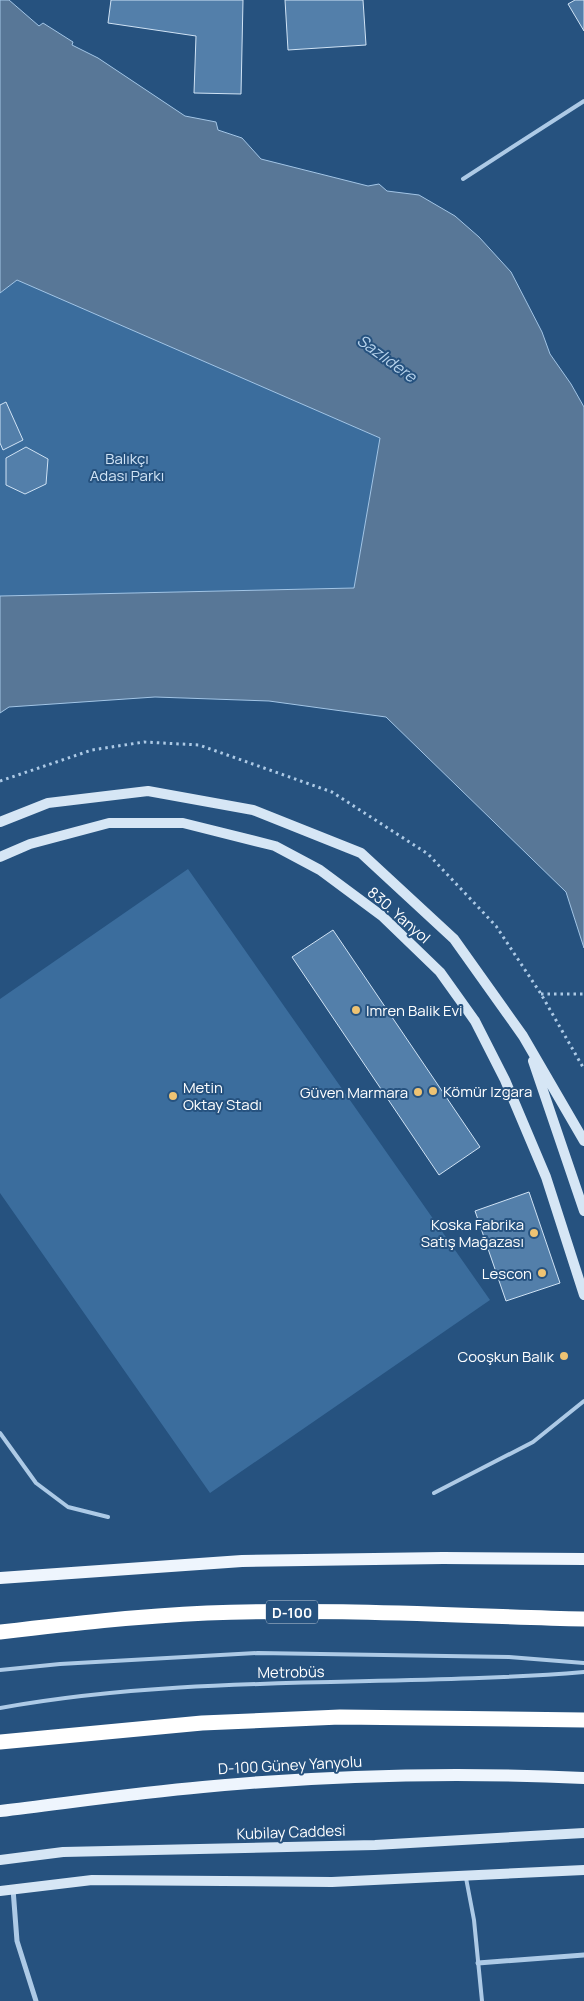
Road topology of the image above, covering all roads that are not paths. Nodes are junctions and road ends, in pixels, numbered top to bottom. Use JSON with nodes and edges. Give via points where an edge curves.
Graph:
{"nodes":[{"id":1,"x":584,"y":101,"type":"edge"},
{"id":2,"x":463,"y":179,"type":"dead end"},
{"id":3,"x":0,"y":822,"type":"edge"},
{"id":4,"x":0,"y":858,"type":"edge"},
{"id":5,"x":524,"y":1036,"type":"junction"},
{"id":6,"x":584,"y":1141,"type":"edge"},
{"id":7,"x":584,"y":1211,"type":"edge"},
{"id":8,"x":584,"y":1295,"type":"edge"},
{"id":9,"x":584,"y":1401,"type":"edge"},
{"id":10,"x":0,"y":1433,"type":"edge"},
{"id":11,"x":434,"y":1493,"type":"dead end"},
{"id":12,"x":108,"y":1517,"type":"dead end"},
{"id":13,"x":584,"y":1560,"type":"edge"},
{"id":14,"x":0,"y":1578,"type":"edge"},
{"id":15,"x":584,"y":1619,"type":"edge"},
{"id":16,"x":0,"y":1632,"type":"edge"},
{"id":17,"x":584,"y":1663,"type":"edge"},
{"id":18,"x":0,"y":1670,"type":"edge"},
{"id":19,"x":584,"y":1672,"type":"edge"},
{"id":20,"x":0,"y":1708,"type":"edge"},
{"id":21,"x":584,"y":1720,"type":"edge"},
{"id":22,"x":0,"y":1742,"type":"edge"},
{"id":23,"x":584,"y":1778,"type":"edge"},
{"id":24,"x":0,"y":1811,"type":"edge"},
{"id":25,"x":584,"y":1833,"type":"edge"},
{"id":26,"x":0,"y":1860,"type":"edge"},
{"id":27,"x":584,"y":1870,"type":"edge"},
{"id":28,"x":465,"y":1876,"type":"junction"},
{"id":29,"x":13,"y":1888,"type":"junction"},
{"id":30,"x":0,"y":1891,"type":"edge"},
{"id":31,"x":584,"y":1955,"type":"edge"},
{"id":32,"x":478,"y":1963,"type":"junction"},
{"id":33,"x":36,"y":2001,"type":"edge"},
{"id":34,"x":482,"y":2001,"type":"edge"}],
"edges":[{"from":1,"to":2,"type":"lane"},
{"from":3,"to":5,"type":"main road","name":"830. Yanyol","via":[[48,803],[148,791],[253,810],[360,853],[454,939]]},
{"from":4,"to":8,"type":"main road","name":"830. Yanyol","via":[[30,844],[109,823],[183,823],[275,846],[320,870],[382,916],[440,972],[475,1021],[505,1080],[546,1177]]},
{"from":5,"to":6,"type":"main road"},
{"from":5,"to":7,"type":"main road"},
{"from":9,"to":11,"type":"lane","via":[[533,1442]]},
{"from":10,"to":12,"type":"lane","via":[[36,1483],[68,1507]]},
{"from":13,"to":14,"type":"main road","via":[[242,1561]]},
{"from":15,"to":16,"type":"highway","number":"D-100","via":[[344,1612],[207,1613]]},
{"from":17,"to":18,"type":"lane","name":"Metrobüs","via":[[509,1657],[258,1653]]},
{"from":19,"to":20,"type":"lane","name":"Metrobüs","via":[[514,1677],[191,1686]]},
{"from":21,"to":22,"type":"highway","via":[[340,1718],[202,1723]]},
{"from":23,"to":24,"type":"main road","name":"D-100 Güney Yanyolu","via":[[501,1774],[352,1778],[203,1787]]},
{"from":25,"to":26,"type":"main road","name":"Kubilay Caddesi","via":[[365,1845],[63,1852]]},
{"from":27,"to":28,"type":"main road"},
{"from":28,"to":29,"type":"main road","via":[[332,1882],[92,1880]]},
{"from":28,"to":32,"type":"lane"},
{"from":29,"to":30,"type":"main road"},
{"from":29,"to":33,"type":"street","via":[[17,1941]]},
{"from":31,"to":32,"type":"street"},
{"from":32,"to":34,"type":"lane"}]}
